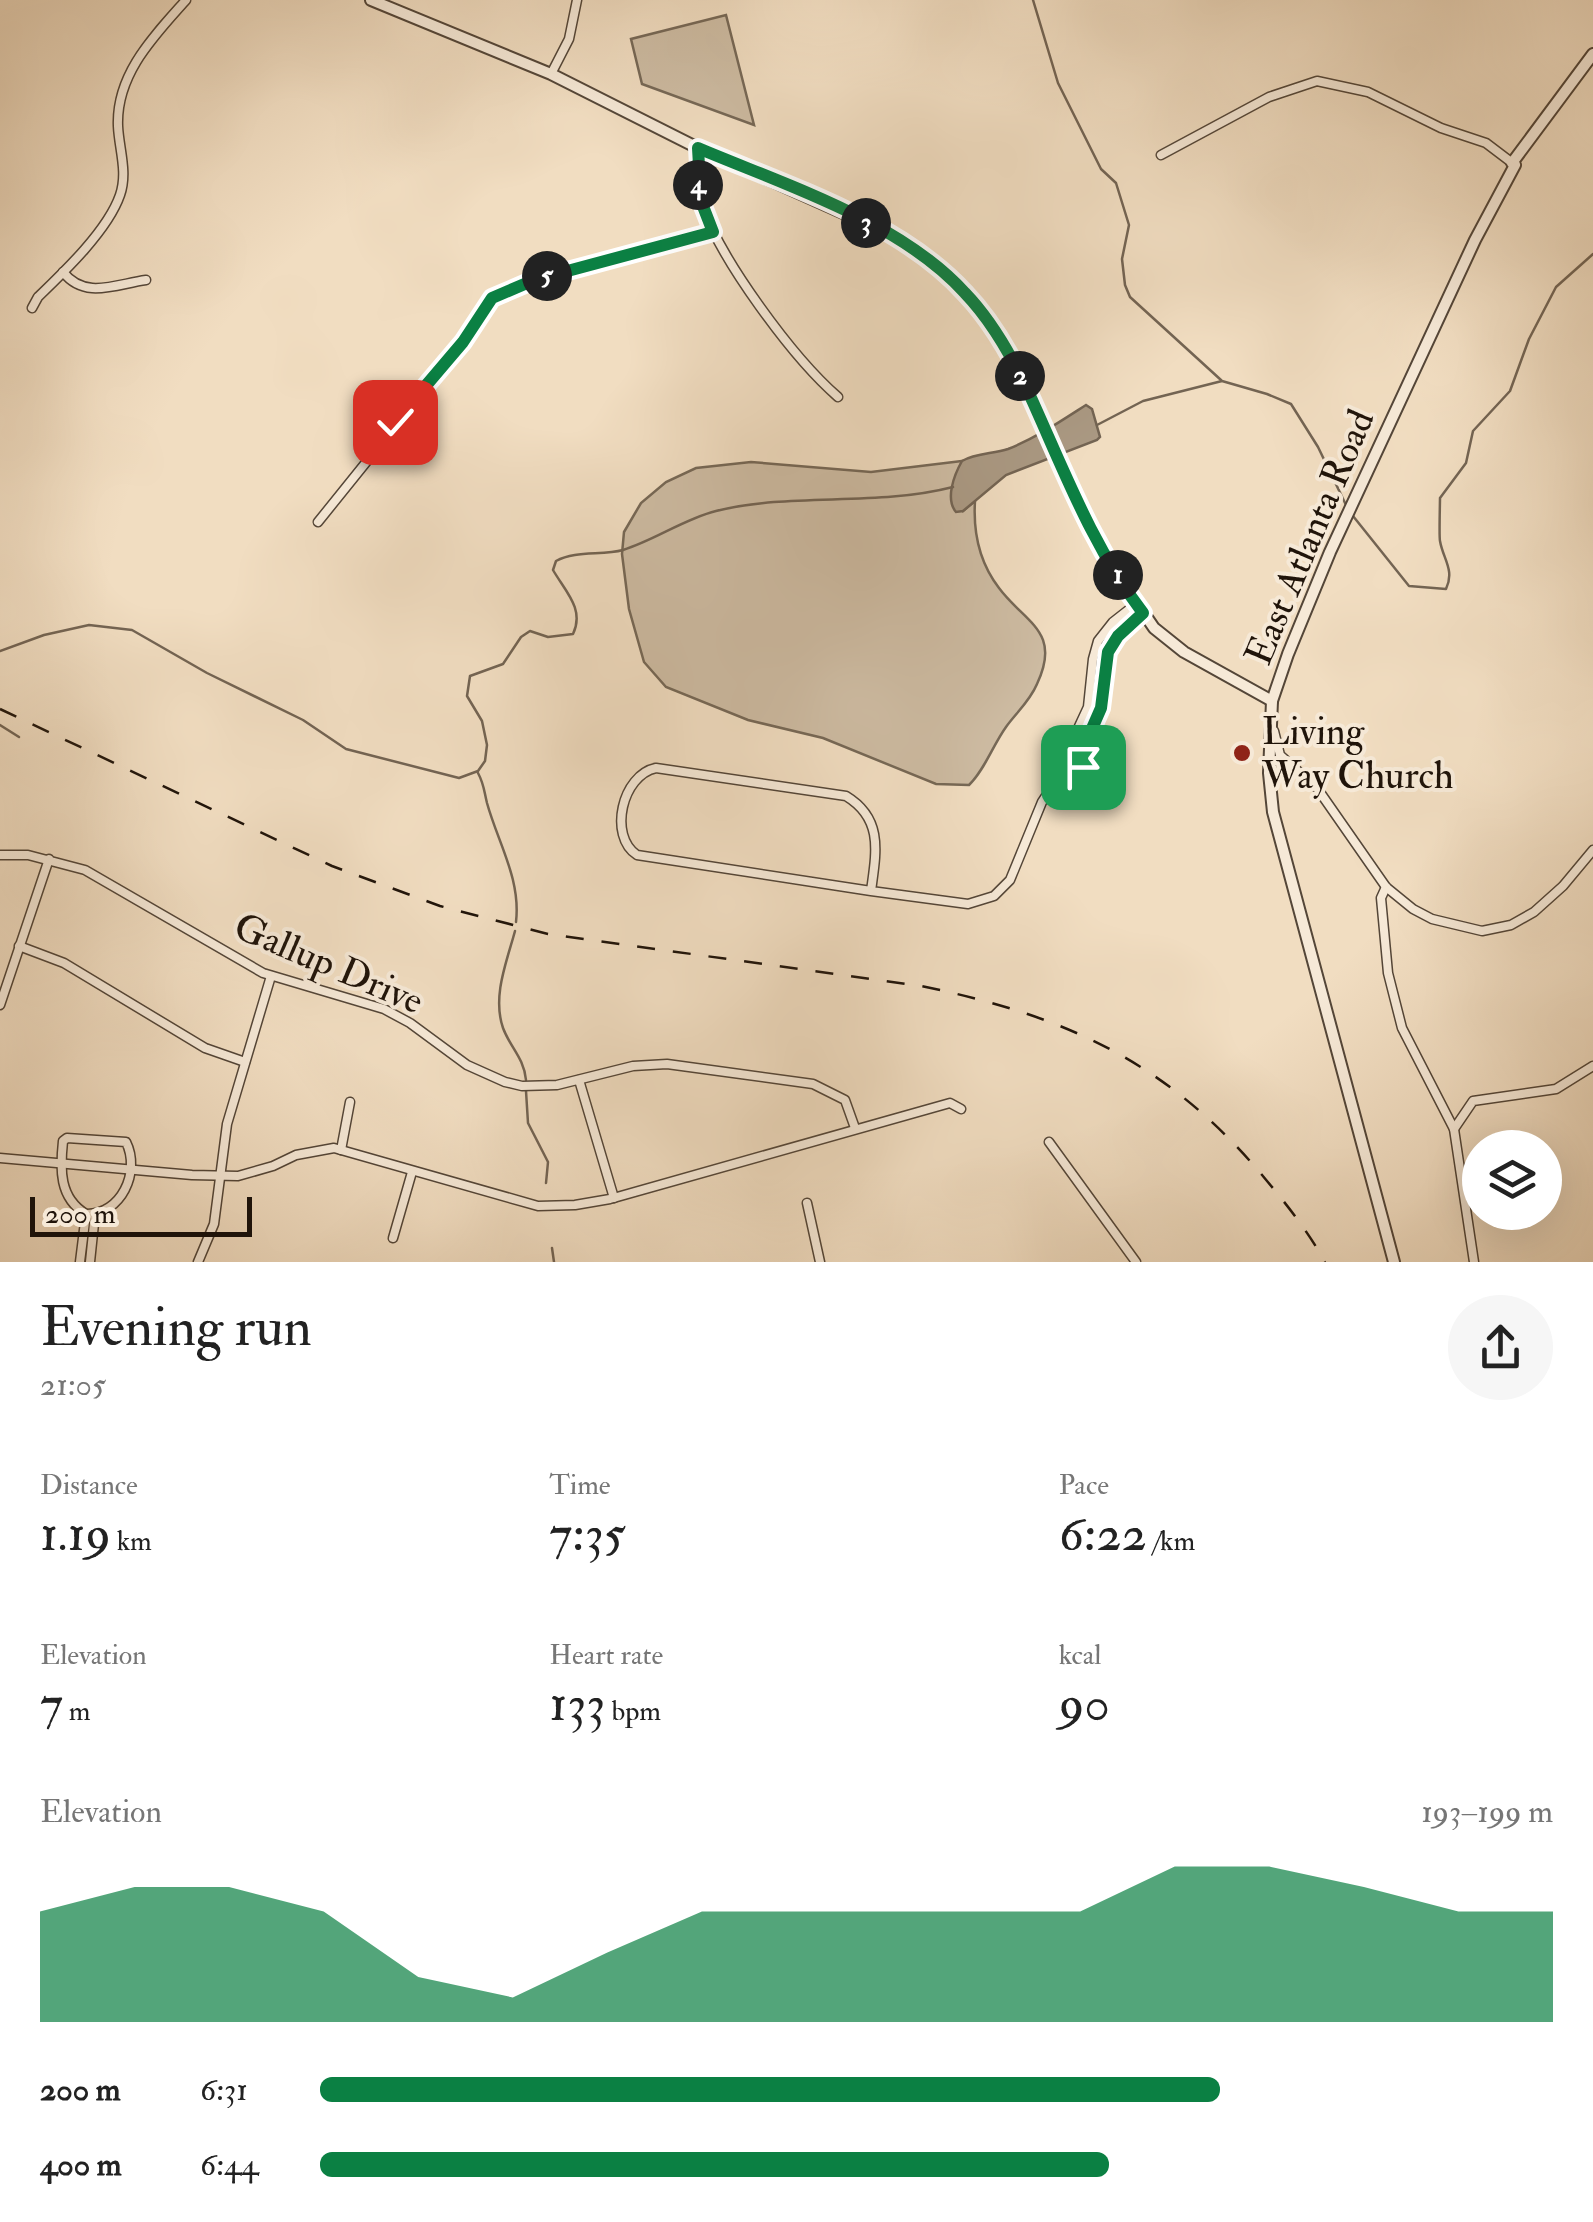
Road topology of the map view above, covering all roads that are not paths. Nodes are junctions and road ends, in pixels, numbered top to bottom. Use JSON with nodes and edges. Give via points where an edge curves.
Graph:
{"nodes":[{"id":1,"x":186,"y":0,"type":"edge"},
{"id":2,"x":371,"y":0,"type":"edge"},
{"id":3,"x":577,"y":0,"type":"edge"},
{"id":4,"x":1593,"y":54,"type":"edge"},
{"id":5,"x":551,"y":74,"type":"junction"},
{"id":6,"x":698,"y":148,"type":"junction"},
{"id":7,"x":1161,"y":155,"type":"dead end"},
{"id":8,"x":1514,"y":164,"type":"junction"},
{"id":9,"x":713,"y":232,"type":"junction"},
{"id":10,"x":63,"y":272,"type":"junction"},
{"id":11,"x":146,"y":280,"type":"dead end"},
{"id":12,"x":32,"y":308,"type":"dead end"},
{"id":13,"x":838,"y":398,"type":"dead end"},
{"id":14,"x":318,"y":522,"type":"dead end"},
{"id":15,"x":1140,"y":608,"type":"junction"},
{"id":16,"x":1272,"y":701,"type":"junction"},
{"id":17,"x":1075,"y":735,"type":"junction"},
{"id":18,"x":1087,"y":740,"type":"junction"},
{"id":19,"x":1065,"y":767,"type":"junction"},
{"id":20,"x":1593,"y":850,"type":"edge"},
{"id":21,"x":0,"y":855,"type":"edge"},
{"id":22,"x":49,"y":859,"type":"junction"},
{"id":23,"x":1386,"y":887,"type":"junction"},
{"id":24,"x":870,"y":891,"type":"junction"},
{"id":25,"x":19,"y":946,"type":"junction"},
{"id":26,"x":271,"y":976,"type":"junction"},
{"id":27,"x":0,"y":1005,"type":"edge"},
{"id":28,"x":245,"y":1062,"type":"junction"},
{"id":29,"x":1593,"y":1066,"type":"edge"},
{"id":30,"x":578,"y":1080,"type":"junction"},
{"id":31,"x":350,"y":1102,"type":"dead end"},
{"id":32,"x":960,"y":1109,"type":"dead end"},
{"id":33,"x":855,"y":1128,"type":"junction"},
{"id":34,"x":1454,"y":1129,"type":"junction"},
{"id":35,"x":1049,"y":1142,"type":"dead end"},
{"id":36,"x":340,"y":1150,"type":"junction"},
{"id":37,"x":0,"y":1158,"type":"edge"},
{"id":38,"x":60,"y":1163,"type":"junction"},
{"id":39,"x":132,"y":1170,"type":"junction"},
{"id":40,"x":412,"y":1172,"type":"junction"},
{"id":41,"x":220,"y":1176,"type":"junction"},
{"id":42,"x":614,"y":1198,"type":"junction"},
{"id":43,"x":807,"y":1203,"type":"dead end"},
{"id":44,"x":90,"y":1214,"type":"junction"},
{"id":45,"x":393,"y":1238,"type":"dead end"},
{"id":46,"x":80,"y":1262,"type":"edge"},
{"id":47,"x":90,"y":1262,"type":"edge"},
{"id":48,"x":198,"y":1262,"type":"edge"},
{"id":49,"x":820,"y":1262,"type":"edge"},
{"id":50,"x":1136,"y":1262,"type":"edge"},
{"id":51,"x":1394,"y":1262,"type":"edge"},
{"id":52,"x":1474,"y":1262,"type":"edge"}],
"edges":[{"from":1,"to":10,"type":"street","via":[[142,49],[122,92],[120,196]]},
{"from":2,"to":5,"type":"street"},
{"from":3,"to":5,"type":"street","via":[[569,39]]},
{"from":4,"to":8,"type":"street","name":"East Atlanta Road"},
{"from":5,"to":6,"type":"street"},
{"from":6,"to":9,"type":"street","via":[[701,201]]},
{"from":6,"to":15,"type":"street","via":[[888,233],[963,290],[1019,374],[1102,552]]},
{"from":7,"to":8,"type":"street","via":[[1269,98],[1317,81],[1368,92],[1486,143]]},
{"from":8,"to":16,"type":"street","name":"East Atlanta Road","via":[[1330,552]]},
{"from":9,"to":13,"type":"street","via":[[802,360]]},
{"from":9,"to":14,"type":"street","via":[[534,280],[492,298]]},
{"from":10,"to":11,"type":"street","via":[[79,287],[96,289]]},
{"from":10,"to":12,"type":"street"},
{"from":15,"to":16,"type":"street","via":[[1184,652]]},
{"from":15,"to":17,"type":"street","via":[[1113,622],[1098,641],[1088,707]]},
{"from":15,"to":18,"type":"street","via":[[1108,652],[1101,708]]},
{"from":16,"to":23,"type":"street","via":[[1280,754],[1317,788]]},
{"from":16,"to":51,"type":"street","name":"East Atlanta Road","via":[[1269,774],[1276,827]]},
{"from":17,"to":18,"type":"street"},
{"from":17,"to":19,"type":"street","via":[[1058,748]]},
{"from":18,"to":19,"type":"street","via":[[1088,763]]},
{"from":19,"to":24,"type":"street","via":[[1042,802],[1010,880],[994,896],[968,904]]},
{"from":20,"to":23,"type":"street","via":[[1534,912],[1482,931],[1432,919]]},
{"from":21,"to":22,"type":"street","name":"Gallup Drive"},
{"from":22,"to":25,"type":"street"},
{"from":22,"to":26,"type":"street","name":"Gallup Drive","via":[[84,870]]},
{"from":23,"to":34,"type":"street","via":[[1382,923],[1402,1028]]},
{"from":24,"to":24,"type":"street","via":[[636,855],[620,833],[631,784],[656,768],[846,796],[867,814],[876,835]]},
{"from":25,"to":27,"type":"street"},
{"from":25,"to":28,"type":"street","via":[[64,963],[205,1048]]},
{"from":26,"to":28,"type":"street"},
{"from":26,"to":30,"type":"street","name":"Gallup Drive","via":[[384,1009],[466,1065],[505,1082]]},
{"from":28,"to":41,"type":"street"},
{"from":29,"to":34,"type":"street","via":[[1556,1089],[1473,1101]]},
{"from":30,"to":33,"type":"street","name":"Gallup Drive","via":[[648,1063],[812,1084],[844,1100]]},
{"from":30,"to":42,"type":"street"},
{"from":31,"to":36,"type":"street"},
{"from":32,"to":33,"type":"street","via":[[950,1102]]},
{"from":33,"to":42,"type":"street"},
{"from":34,"to":52,"type":"street"},
{"from":35,"to":50,"type":"street"},
{"from":36,"to":40,"type":"street"},
{"from":36,"to":41,"type":"street"},
{"from":37,"to":38,"type":"street"},
{"from":38,"to":39,"type":"street"},
{"from":38,"to":39,"type":"street","via":[[67,1138],[126,1142]]},
{"from":38,"to":44,"type":"street","via":[[70,1200]]},
{"from":39,"to":41,"type":"street"},
{"from":39,"to":44,"type":"street","via":[[117,1204]]},
{"from":40,"to":42,"type":"street","via":[[538,1206]]},
{"from":40,"to":45,"type":"street"},
{"from":41,"to":48,"type":"street","via":[[214,1224]]},
{"from":43,"to":49,"type":"street"},
{"from":44,"to":46,"type":"street"},
{"from":44,"to":47,"type":"street"}]}
